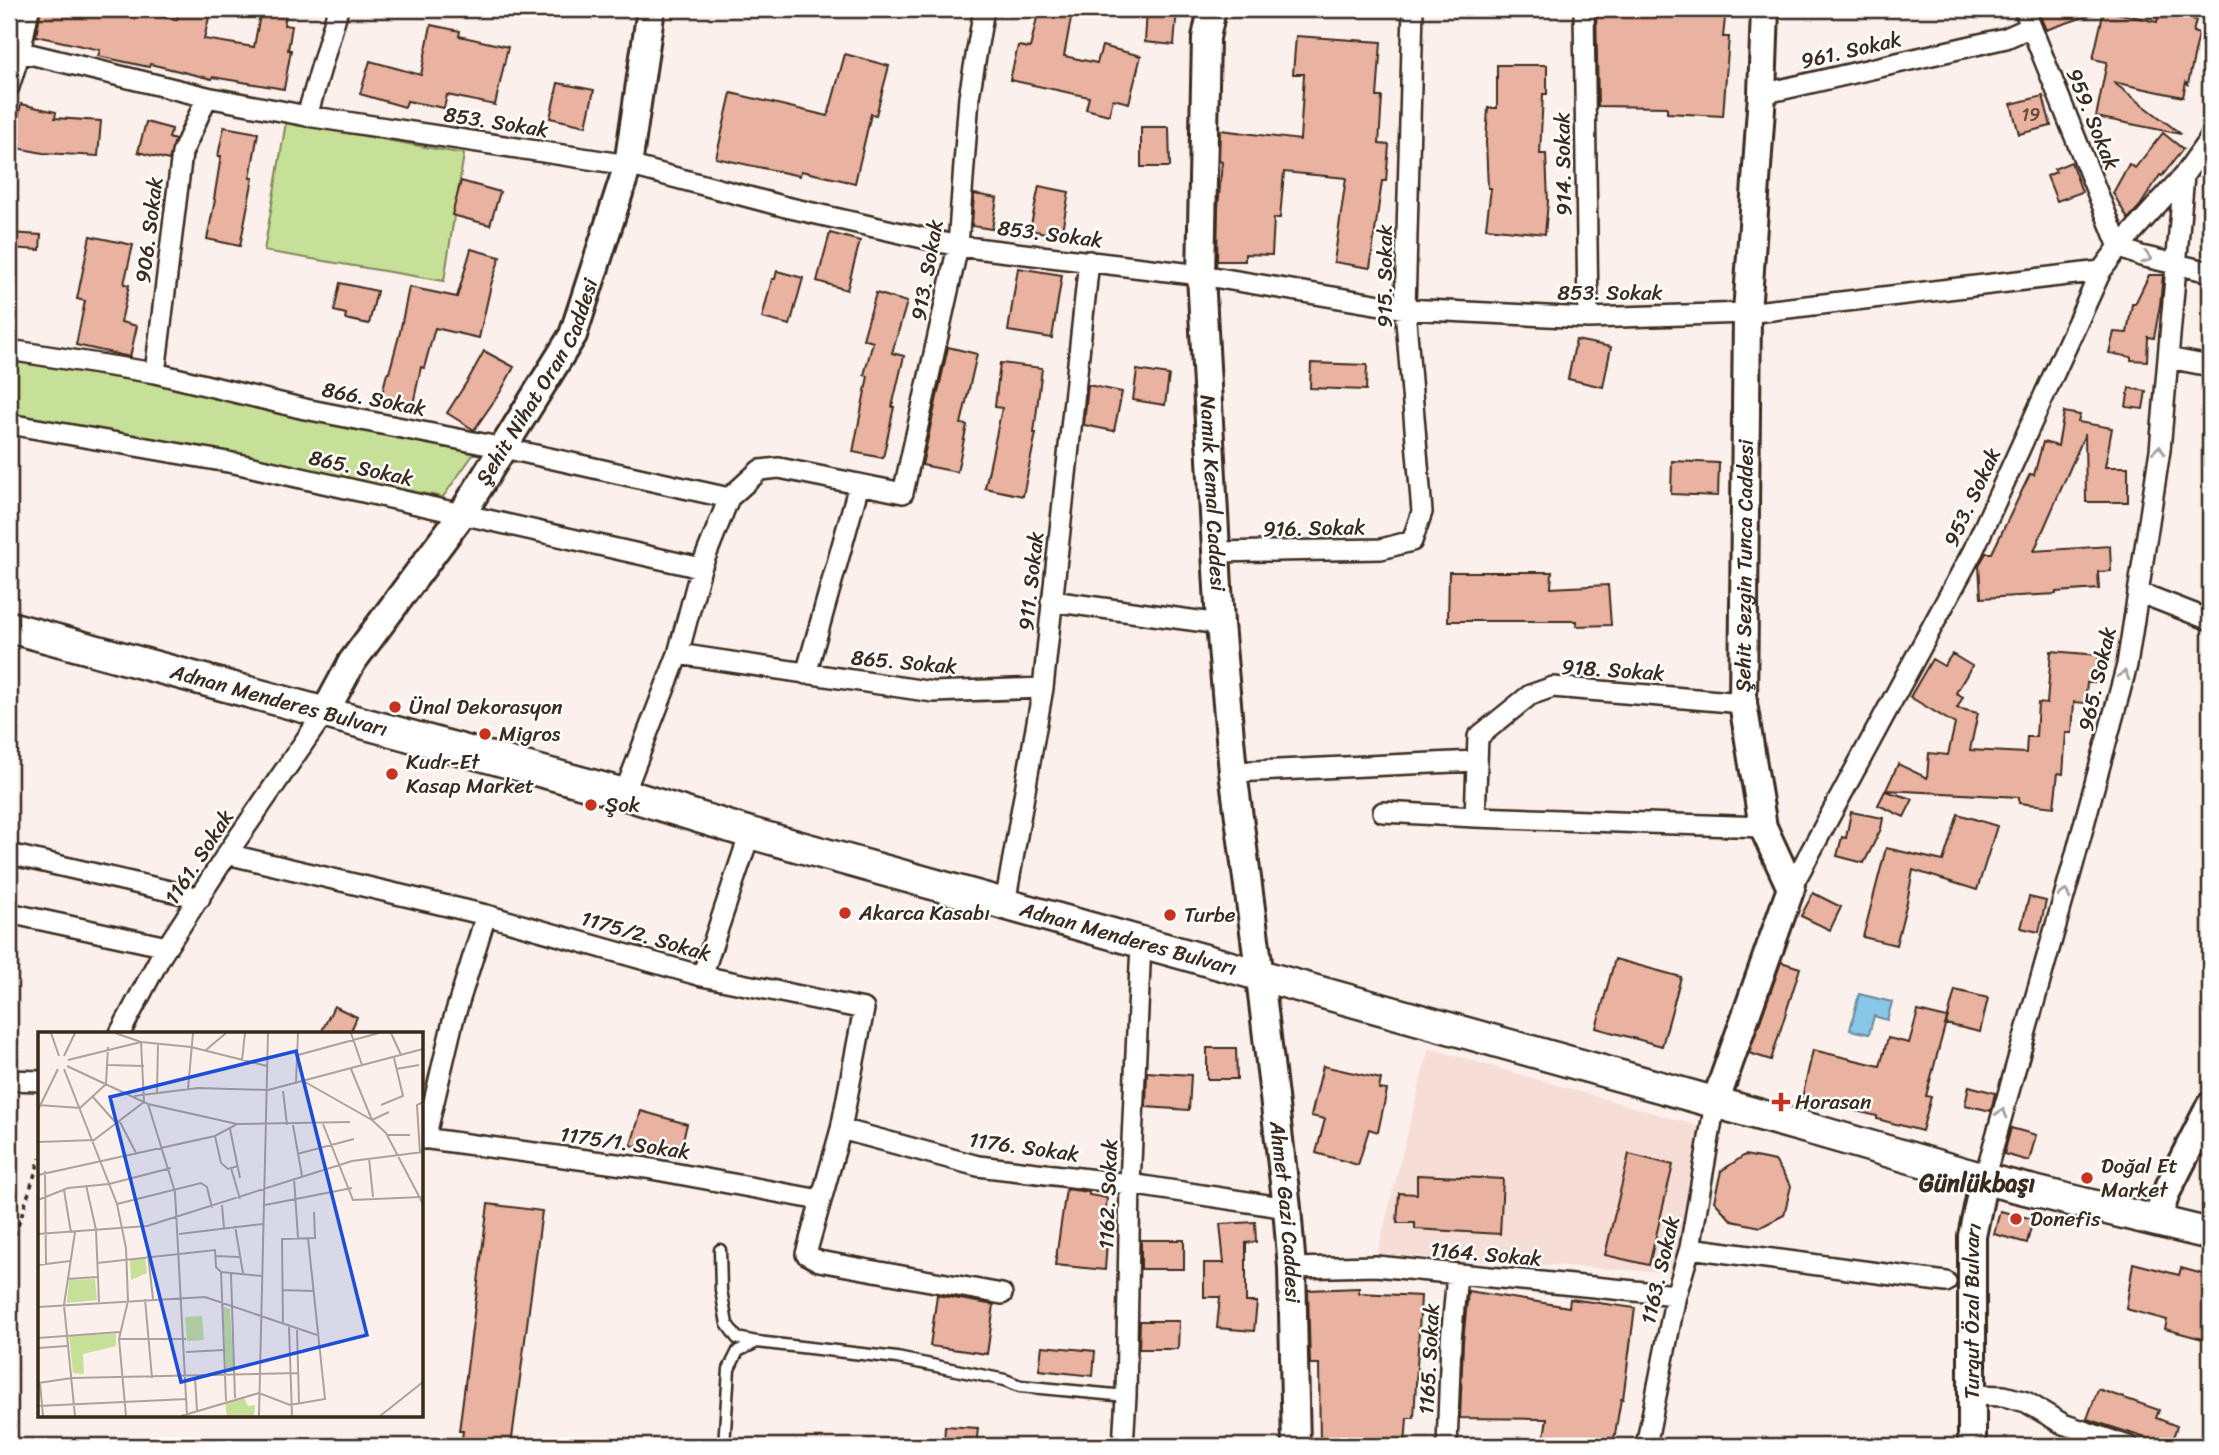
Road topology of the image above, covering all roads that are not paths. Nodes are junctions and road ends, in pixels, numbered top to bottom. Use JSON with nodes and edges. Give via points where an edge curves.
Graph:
{"nodes":[{"id":1,"x":29,"y":9,"type":"edge"},
{"id":2,"x":338,"y":9,"type":"edge"},
{"id":3,"x":651,"y":9,"type":"edge"},
{"id":4,"x":984,"y":9,"type":"edge"},
{"id":5,"x":1212,"y":9,"type":"edge"},
{"id":6,"x":1413,"y":9,"type":"edge"},
{"id":7,"x":1584,"y":9,"type":"edge"},
{"id":8,"x":1765,"y":9,"type":"edge"},
{"id":9,"x":2028,"y":18,"type":"edge"},
{"id":10,"x":15,"y":50,"type":"edge"},
{"id":11,"x":9,"y":87,"type":"edge"},
{"id":12,"x":1762,"y":94,"type":"junction"},
{"id":13,"x":207,"y":97,"type":"junction"},
{"id":14,"x":307,"y":116,"type":"junction"},
{"id":15,"x":2210,"y":138,"type":"edge"},
{"id":16,"x":628,"y":165,"type":"junction"},
{"id":17,"x":2184,"y":175,"type":"junction"},
{"id":18,"x":958,"y":246,"type":"junction"},
{"id":19,"x":2119,"y":247,"type":"junction"},
{"id":20,"x":1089,"y":261,"type":"junction"},
{"id":21,"x":2176,"y":266,"type":"junction"},
{"id":22,"x":2101,"y":271,"type":"junction"},
{"id":23,"x":2210,"y":272,"type":"edge"},
{"id":24,"x":1201,"y":275,"type":"junction"},
{"id":25,"x":1405,"y":309,"type":"junction"},
{"id":26,"x":1747,"y":313,"type":"junction"},
{"id":27,"x":1588,"y":318,"type":"junction"},
{"id":28,"x":9,"y":350,"type":"edge"},
{"id":29,"x":2168,"y":358,"type":"junction"},
{"id":30,"x":2210,"y":366,"type":"edge"},
{"id":31,"x":155,"y":373,"type":"junction"},
{"id":32,"x":9,"y":424,"type":"edge"},
{"id":33,"x":504,"y":448,"type":"junction"},
{"id":34,"x":859,"y":485,"type":"junction"},
{"id":35,"x":729,"y":498,"type":"junction"},
{"id":36,"x":463,"y":514,"type":"junction"},
{"id":37,"x":1412,"y":541,"type":"joint"},
{"id":38,"x":1216,"y":552,"type":"junction"},
{"id":39,"x":701,"y":568,"type":"junction"},
{"id":40,"x":2138,"y":593,"type":"junction"},
{"id":41,"x":1051,"y":601,"type":"junction"},
{"id":42,"x":2210,"y":620,"type":"edge"},
{"id":43,"x":1220,"y":624,"type":"junction"},
{"id":44,"x":9,"y":627,"type":"edge"},
{"id":45,"x":678,"y":654,"type":"junction"},
{"id":46,"x":806,"y":674,"type":"junction"},
{"id":47,"x":1043,"y":688,"type":"junction"},
{"id":48,"x":1743,"y":703,"type":"junction"},
{"id":49,"x":325,"y":712,"type":"junction"},
{"id":50,"x":1476,"y":761,"type":"junction"},
{"id":51,"x":1233,"y":772,"type":"junction"},
{"id":52,"x":624,"y":794,"type":"junction"},
{"id":53,"x":1383,"y":812,"type":"dead end"},
{"id":54,"x":1475,"y":817,"type":"junction"},
{"id":55,"x":1763,"y":827,"type":"junction"},
{"id":56,"x":750,"y":833,"type":"junction"},
{"id":57,"x":9,"y":854,"type":"edge"},
{"id":58,"x":227,"y":854,"type":"junction"},
{"id":59,"x":1791,"y":888,"type":"junction"},
{"id":60,"x":200,"y":898,"type":"junction"},
{"id":61,"x":1005,"y":904,"type":"junction"},
{"id":62,"x":9,"y":913,"type":"edge"},
{"id":63,"x":486,"y":915,"type":"junction"},
{"id":64,"x":1141,"y":944,"type":"junction"},
{"id":65,"x":167,"y":947,"type":"junction"},
{"id":66,"x":702,"y":976,"type":"junction"},
{"id":67,"x":1260,"y":976,"type":"junction"},
{"id":68,"x":121,"y":1032,"type":"edge"},
{"id":69,"x":9,"y":1080,"type":"edge"},
{"id":70,"x":38,"y":1082,"type":"edge"},
{"id":71,"x":1715,"y":1103,"type":"junction"},
{"id":72,"x":2210,"y":1106,"type":"edge"},
{"id":73,"x":841,"y":1129,"type":"junction"},
{"id":74,"x":424,"y":1135,"type":"edge"},
{"id":75,"x":424,"y":1139,"type":"edge"},
{"id":76,"x":1984,"y":1179,"type":"junction"},
{"id":77,"x":1130,"y":1184,"type":"junction"},
{"id":78,"x":820,"y":1200,"type":"junction"},
{"id":79,"x":1287,"y":1208,"type":"junction"},
{"id":80,"x":2157,"y":1221,"type":"junction"},
{"id":81,"x":2210,"y":1234,"type":"edge"},
{"id":82,"x":1690,"y":1248,"type":"junction"},
{"id":83,"x":720,"y":1250,"type":"dead end"},
{"id":84,"x":1292,"y":1268,"type":"junction"},
{"id":85,"x":1457,"y":1274,"type":"junction"},
{"id":86,"x":1946,"y":1282,"type":"dead end"},
{"id":87,"x":1002,"y":1294,"type":"dead end"},
{"id":88,"x":1676,"y":1295,"type":"junction"},
{"id":89,"x":757,"y":1342,"type":"junction"},
{"id":90,"x":1972,"y":1395,"type":"junction"},
{"id":91,"x":1126,"y":1396,"type":"junction"},
{"id":92,"x":724,"y":1446,"type":"edge"},
{"id":93,"x":1123,"y":1446,"type":"edge"},
{"id":94,"x":1296,"y":1446,"type":"edge"},
{"id":95,"x":1447,"y":1446,"type":"edge"},
{"id":96,"x":1646,"y":1446,"type":"edge"},
{"id":97,"x":1972,"y":1446,"type":"edge"},
{"id":98,"x":2128,"y":1446,"type":"edge"}],
"edges":[{"from":1,"to":10,"type":"street"},
{"from":2,"to":14,"type":"street"},
{"from":3,"to":16,"type":"street","name":"Şehit Nihat Oran Caddesi"},
{"from":4,"to":18,"type":"street","name":"913. Sokak","via":[[969,97]]},
{"from":5,"to":24,"type":"street","name":"Namık Kemal Caddesi","via":[[1206,38]]},
{"from":6,"to":25,"type":"street","name":"915. Sokak"},
{"from":7,"to":27,"type":"street","name":"914. Sokak"},
{"from":8,"to":12,"type":"street","name":"Şehit Sezgin Tunca Caddesi"},
{"from":9,"to":12,"type":"street","name":"961. Sokak","via":[[2006,38]]},
{"from":9,"to":19,"type":"street","name":"959. Sokak"},
{"from":10,"to":11,"type":"street"},
{"from":10,"to":13,"type":"street","name":"853. Sokak"},
{"from":12,"to":26,"type":"street","name":"Şehit Sezgin Tunca Caddesi"},
{"from":13,"to":14,"type":"street","name":"853. Sokak"},
{"from":13,"to":31,"type":"street","name":"906. Sokak","via":[[182,153]]},
{"from":14,"to":16,"type":"street","name":"853. Sokak"},
{"from":15,"to":17,"type":"street","name":"953. Sokak"},
{"from":16,"to":18,"type":"street","name":"853. Sokak","via":[[786,208]]},
{"from":16,"to":33,"type":"street","name":"Şehit Nihat Oran Caddesi","via":[[573,335]]},
{"from":17,"to":19,"type":"street","name":"953. Sokak"},
{"from":17,"to":21,"type":"street","name":"965. Sokak"},
{"from":18,"to":20,"type":"street","name":"853. Sokak"},
{"from":18,"to":34,"type":"street","name":"913. Sokak","via":[[903,493]]},
{"from":19,"to":21,"type":"street","one_way":true},
{"from":19,"to":22,"type":"street","name":"953. Sokak"},
{"from":20,"to":24,"type":"street","name":"853. Sokak"},
{"from":20,"to":41,"type":"street","name":"911. Sokak"},
{"from":21,"to":23,"type":"street"},
{"from":21,"to":29,"type":"street","name":"965. Sokak"},
{"from":22,"to":26,"type":"street","name":"853. Sokak"},
{"from":22,"to":59,"type":"street","name":"953. Sokak","via":[[1973,551]]},
{"from":24,"to":25,"type":"street","name":"853. Sokak"},
{"from":24,"to":38,"type":"street","name":"Namık Kemal Caddesi"},
{"from":25,"to":27,"type":"street","name":"853. Sokak"},
{"from":25,"to":37,"type":"street","name":"915. Sokak","via":[[1422,512]]},
{"from":26,"to":27,"type":"street","name":"853. Sokak"},
{"from":26,"to":48,"type":"street","name":"Şehit Sezgin Tunca Caddesi"},
{"from":28,"to":31,"type":"street","name":"866. Sokak"},
{"from":29,"to":30,"type":"street"},
{"from":40,"to":29,"type":"street","name":"965. Sokak","one_way":true,"via":[[2160,450]]},
{"from":31,"to":33,"type":"street","name":"866. Sokak"},
{"from":32,"to":36,"type":"street","name":"865. Sokak","via":[[239,464]]},
{"from":33,"to":35,"type":"street","name":"866. Sokak"},
{"from":33,"to":36,"type":"street","name":"Şehit Nihat Oran Caddesi"},
{"from":34,"to":35,"type":"street","name":"913. Sokak","via":[[779,468],[760,470]]},
{"from":34,"to":46,"type":"street"},
{"from":35,"to":39,"type":"street","name":"913. Sokak"},
{"from":36,"to":39,"type":"street","name":"865. Sokak"},
{"from":36,"to":49,"type":"street","name":"Şehit Nihat Oran Caddesi","via":[[352,662]]},
{"from":37,"to":38,"type":"street","name":"916. Sokak","via":[[1381,549]]},
{"from":38,"to":43,"type":"street","name":"Namık Kemal Caddesi"},
{"from":39,"to":45,"type":"street","name":"913. Sokak"},
{"from":40,"to":42,"type":"street"},
{"from":76,"to":40,"type":"street","name":"965. Sokak","one_way":true,"via":[[2127,665]]},
{"from":41,"to":43,"type":"street"},
{"from":41,"to":47,"type":"street","name":"911. Sokak"},
{"from":43,"to":51,"type":"street","name":"Namık Kemal Caddesi"},
{"from":44,"to":49,"type":"main road","name":"Adnan Menderes Bulvarı"},
{"from":45,"to":46,"type":"street","name":"865. Sokak"},
{"from":45,"to":52,"type":"street","name":"913. Sokak"},
{"from":46,"to":47,"type":"street","name":"865. Sokak","via":[[933,692]]},
{"from":47,"to":61,"type":"street","name":"911. Sokak"},
{"from":48,"to":50,"type":"street","name":"918. Sokak","via":[[1553,687],[1530,695],[1478,737]]},
{"from":48,"to":55,"type":"street","name":"Şehit Sezgin Tunca Caddesi"},
{"from":49,"to":52,"type":"main road","name":"Adnan Menderes Bulvarı"},
{"from":49,"to":58,"type":"street","name":"1161. Sokak"},
{"from":50,"to":51,"type":"street"},
{"from":50,"to":54,"type":"street","name":"918. Sokak"},
{"from":51,"to":67,"type":"street","name":"Namık Kemal Caddesi"},
{"from":52,"to":56,"type":"main road","name":"Adnan Menderes Bulvarı"},
{"from":53,"to":54,"type":"street"},
{"from":54,"to":55,"type":"street"},
{"from":55,"to":59,"type":"street","name":"Şehit Sezgin Tunca Caddesi"},
{"from":56,"to":61,"type":"main road","name":"Adnan Menderes Bulvarı"},
{"from":56,"to":66,"type":"street"},
{"from":57,"to":60,"type":"street"},
{"from":58,"to":60,"type":"street","name":"1161. Sokak"},
{"from":58,"to":63,"type":"street","name":"1175/2. Sokak"},
{"from":59,"to":71,"type":"street"},
{"from":60,"to":65,"type":"street","name":"1161. Sokak"},
{"from":61,"to":64,"type":"main road","name":"Adnan Menderes Bulvarı"},
{"from":62,"to":65,"type":"street"},
{"from":63,"to":66,"type":"street","name":"1175/2. Sokak"},
{"from":63,"to":74,"type":"street"},
{"from":64,"to":67,"type":"main road","name":"Adnan Menderes Bulvarı"},
{"from":64,"to":77,"type":"street","name":"1162. Sokak"},
{"from":65,"to":68,"type":"street","name":"1161. Sokak"},
{"from":66,"to":73,"type":"street","name":"1175/2. Sokak","via":[[864,1009]]},
{"from":67,"to":71,"type":"main road","name":"Adnan Menderes Bulvarı"},
{"from":67,"to":79,"type":"street","name":"Ahmet Gazi Caddesi"},
{"from":69,"to":70,"type":"street"},
{"from":71,"to":76,"type":"main road","name":"Adnan Menderes Bulvarı"},
{"from":71,"to":82,"type":"street","name":"1163. Sokak"},
{"from":72,"to":80,"type":"street","via":[[2166,1193]]},
{"from":73,"to":77,"type":"street","name":"1176. Sokak","via":[[978,1166]]},
{"from":73,"to":78,"type":"street","name":"1175/2. Sokak"},
{"from":75,"to":78,"type":"street","name":"1175/1. Sokak","via":[[646,1168]]},
{"from":76,"to":80,"type":"main road","name":"Adnan Menderes Bulvarı"},
{"from":76,"to":90,"type":"street","name":"Turgut Özal Bulvarı","via":[[1972,1236]]},
{"from":77,"to":79,"type":"street","name":"1176. Sokak"},
{"from":77,"to":91,"type":"street","name":"1162. Sokak"},
{"from":78,"to":87,"type":"street","name":"1175/2. Sokak","via":[[807,1254],[819,1262]]},
{"from":79,"to":84,"type":"street","name":"Ahmet Gazi Caddesi"},
{"from":80,"to":81,"type":"main road","name":"Adnan Menderes Bulvarı"},
{"from":82,"to":86,"type":"street"},
{"from":82,"to":88,"type":"street","name":"1163. Sokak"},
{"from":83,"to":89,"type":"lane","via":[[727,1324],[737,1338]]},
{"from":84,"to":85,"type":"street","name":"1164. Sokak","via":[[1376,1266]]},
{"from":84,"to":94,"type":"street","name":"Ahmet Gazi Caddesi"},
{"from":85,"to":88,"type":"street","name":"1164. Sokak"},
{"from":85,"to":95,"type":"street","name":"1165. Sokak"},
{"from":88,"to":96,"type":"street","name":"1163. Sokak"},
{"from":89,"to":91,"type":"lane","via":[[897,1358],[1020,1386]]},
{"from":89,"to":92,"type":"lane","via":[[738,1351],[729,1369]]},
{"from":90,"to":97,"type":"street","name":"Turgut Özal Bulvarı"},
{"from":90,"to":98,"type":"street","via":[[2026,1402],[2063,1424]]},
{"from":91,"to":93,"type":"street","name":"1162. Sokak"}]}
